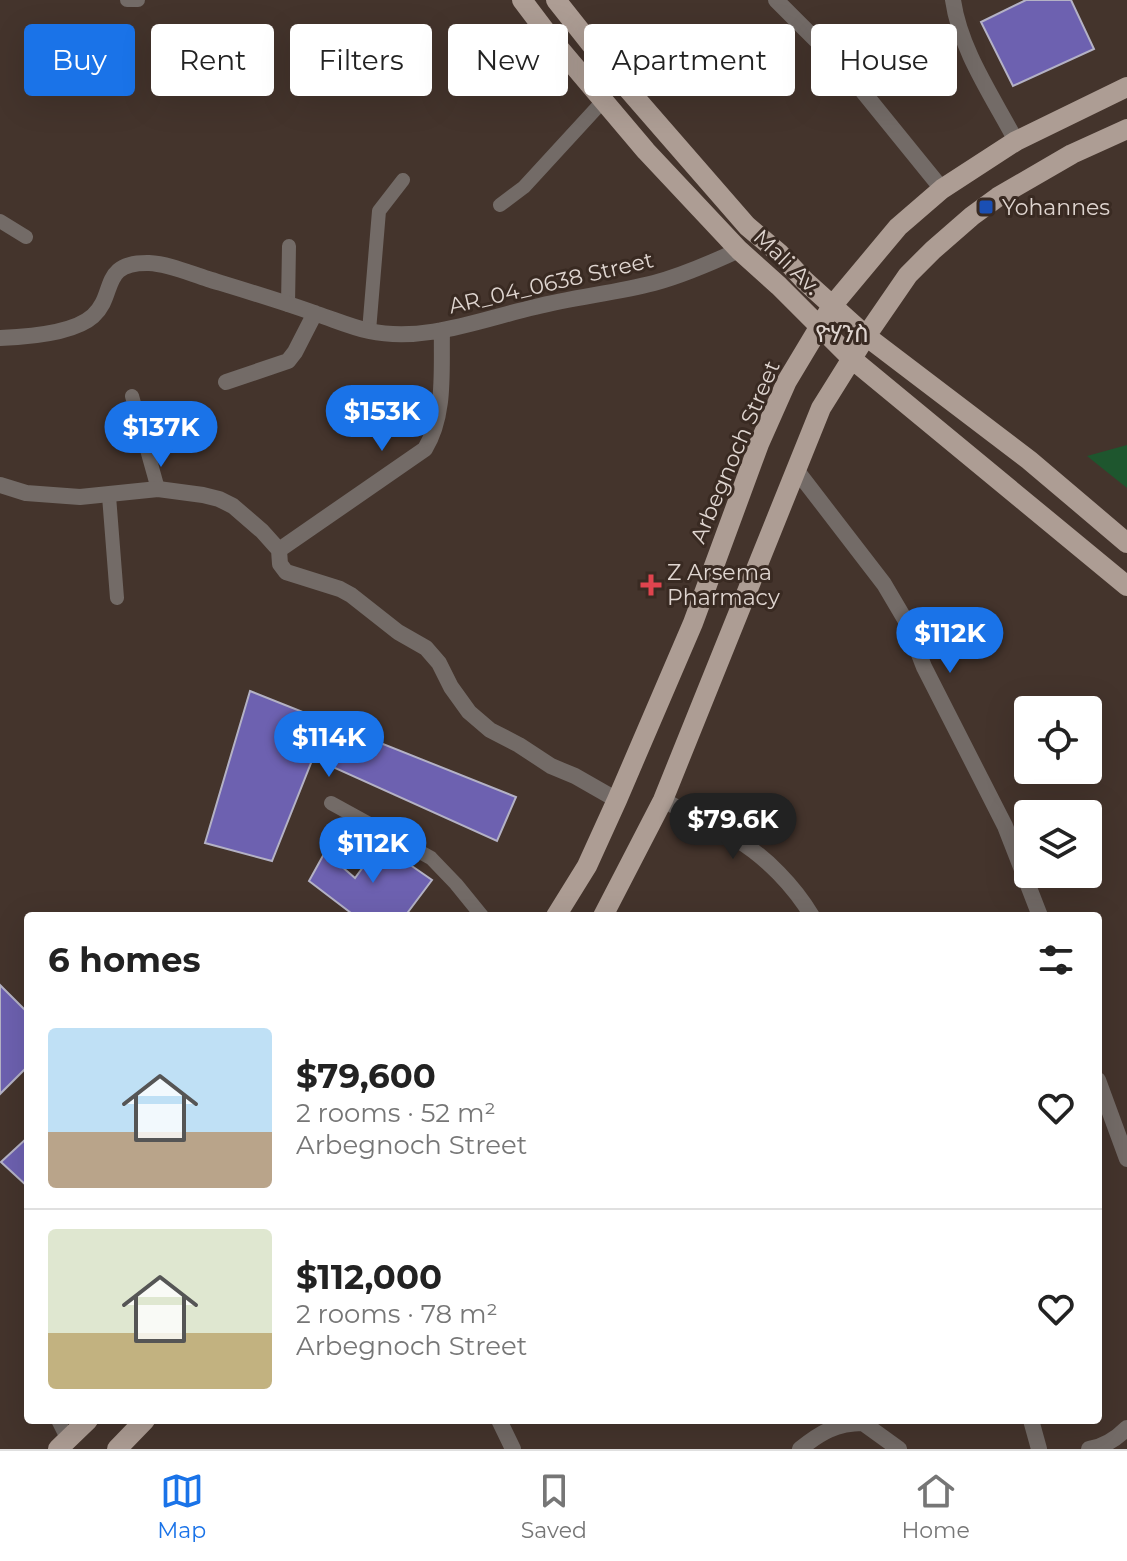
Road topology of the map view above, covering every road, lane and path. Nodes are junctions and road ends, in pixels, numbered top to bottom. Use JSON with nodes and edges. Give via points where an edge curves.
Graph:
{"nodes":[{"id":1,"x":127,"y":0,"type":"edge"},
{"id":2,"x":138,"y":0,"type":"edge"},
{"id":3,"x":522,"y":0,"type":"edge"},
{"id":4,"x":556,"y":0,"type":"edge"},
{"id":5,"x":776,"y":0,"type":"edge"},
{"id":6,"x":953,"y":0,"type":"edge"},
{"id":7,"x":1127,"y":87,"type":"edge"},
{"id":8,"x":603,"y":101,"type":"junction"},
{"id":9,"x":1127,"y":129,"type":"edge"},
{"id":10,"x":1016,"y":141,"type":"junction"},
{"id":11,"x":403,"y":180,"type":"dead end"},
{"id":12,"x":942,"y":189,"type":"junction"},
{"id":13,"x":500,"y":205,"type":"dead end"},
{"id":14,"x":0,"y":221,"type":"edge"},
{"id":15,"x":26,"y":237,"type":"dead end"},
{"id":16,"x":289,"y":246,"type":"dead end"},
{"id":17,"x":739,"y":250,"type":"junction"},
{"id":18,"x":288,"y":305,"type":"junction"},
{"id":19,"x":832,"y":306,"type":"junction"},
{"id":20,"x":315,"y":313,"type":"junction"},
{"id":21,"x":818,"y":326,"type":"junction"},
{"id":22,"x":442,"y":330,"type":"junction"},
{"id":23,"x":369,"y":331,"type":"junction"},
{"id":24,"x":866,"y":336,"type":"junction"},
{"id":25,"x":0,"y":338,"type":"edge"},
{"id":26,"x":852,"y":359,"type":"junction"},
{"id":27,"x":226,"y":382,"type":"dead end"},
{"id":28,"x":132,"y":396,"type":"dead end"},
{"id":29,"x":1029,"y":460,"type":"junction"},
{"id":30,"x":797,"y":471,"type":"junction"},
{"id":31,"x":1005,"y":484,"type":"junction"},
{"id":32,"x":0,"y":485,"type":"edge"},
{"id":33,"x":158,"y":489,"type":"junction"},
{"id":34,"x":109,"y":496,"type":"junction"},
{"id":35,"x":1127,"y":543,"type":"edge"},
{"id":36,"x":279,"y":550,"type":"junction"},
{"id":37,"x":1127,"y":586,"type":"edge"},
{"id":38,"x":117,"y":598,"type":"dead end"},
{"id":39,"x":617,"y":800,"type":"junction"},
{"id":40,"x":663,"y":800,"type":"junction"},
{"id":41,"x":331,"y":803,"type":"dead end"},
{"id":42,"x":479,"y":912,"type":"edge"},
{"id":43,"x":558,"y":912,"type":"edge"},
{"id":44,"x":605,"y":912,"type":"edge"},
{"id":45,"x":809,"y":912,"type":"edge"},
{"id":46,"x":1038,"y":912,"type":"edge"},
{"id":47,"x":1102,"y":1091,"type":"edge"},
{"id":48,"x":1127,"y":1159,"type":"edge"},
{"id":49,"x":59,"y":1424,"type":"edge"},
{"id":50,"x":84,"y":1424,"type":"edge"},
{"id":51,"x":141,"y":1424,"type":"edge"},
{"id":52,"x":501,"y":1424,"type":"edge"},
{"id":53,"x":840,"y":1424,"type":"edge"},
{"id":54,"x":864,"y":1424,"type":"edge"},
{"id":55,"x":1032,"y":1424,"type":"edge"},
{"id":56,"x":1127,"y":1428,"type":"edge"},
{"id":57,"x":63,"y":1444,"type":"edge"},
{"id":58,"x":117,"y":1449,"type":"edge"},
{"id":59,"x":513,"y":1449,"type":"edge"},
{"id":60,"x":800,"y":1449,"type":"edge"},
{"id":61,"x":899,"y":1449,"type":"edge"},
{"id":62,"x":1039,"y":1449,"type":"edge"},
{"id":63,"x":1089,"y":1449,"type":"edge"}],
"edges":[{"from":1,"to":2,"type":"lane"},
{"from":3,"to":8,"type":"main road","name":"Mali Av."},
{"from":4,"to":19,"type":"main road","name":"Mali Av.","via":[[747,226]]},
{"from":5,"to":12,"type":"street","via":[[843,67]]},
{"from":6,"to":10,"type":"street","via":[[970,53]]},
{"from":7,"to":10,"type":"main road","name":"Arbegnoch Street"},
{"from":8,"to":13,"type":"lane","via":[[524,187]]},
{"from":8,"to":17,"type":"main road","name":"Mali Av."},
{"from":9,"to":24,"type":"main road","via":[[1072,154],[972,216],[908,275]]},
{"from":10,"to":12,"type":"main road","name":"Arbegnoch Street"},
{"from":11,"to":23,"type":"lane","via":[[379,211]]},
{"from":12,"to":19,"type":"main road","name":"Arbegnoch Street","via":[[898,227]]},
{"from":14,"to":15,"type":"lane"},
{"from":16,"to":18,"type":"lane"},
{"from":17,"to":21,"type":"main road","name":"Mali Av."},
{"from":17,"to":22,"type":"street","name":"AR_04_0638 Street","via":[[655,283]]},
{"from":18,"to":20,"type":"street","name":"AR_04_0638 Street"},
{"from":18,"to":25,"type":"street","name":"AR_04_0638 Street","via":[[147,263],[119,270],[100,307],[83,322]]},
{"from":19,"to":21,"type":"main road","name":"Arbegnoch Street"},
{"from":19,"to":24,"type":"main road","name":"Mali Av."},
{"from":20,"to":23,"type":"street","name":"AR_04_0638 Street"},
{"from":20,"to":27,"type":"street","via":[[288,361]]},
{"from":21,"to":26,"type":"main road","name":"Mali Av."},
{"from":21,"to":39,"type":"main road","name":"Arbegnoch Street","via":[[759,444],[693,623]]},
{"from":22,"to":23,"type":"street","name":"AR_04_0638 Street"},
{"from":22,"to":36,"type":"street","via":[[437,423],[425,449]]},
{"from":24,"to":26,"type":"main road"},
{"from":24,"to":29,"type":"main road","name":"Mali Av."},
{"from":26,"to":30,"type":"main road","via":[[821,408]]},
{"from":26,"to":31,"type":"main road","name":"Mali Av."},
{"from":28,"to":33,"type":"lane"},
{"from":29,"to":31,"type":"main road"},
{"from":29,"to":35,"type":"main road","name":"Mali Av."},
{"from":30,"to":40,"type":"main road"},
{"from":30,"to":46,"type":"street","via":[[884,584],[907,623],[1005,826]]},
{"from":31,"to":37,"type":"main road","name":"Mali Av."},
{"from":32,"to":34,"type":"street","via":[[26,493]]},
{"from":33,"to":34,"type":"street"},
{"from":33,"to":36,"type":"street","via":[[203,495],[233,506]]},
{"from":34,"to":38,"type":"lane"},
{"from":36,"to":39,"type":"street","via":[[286,572],[340,589],[426,648],[469,712],[490,730]]},
{"from":39,"to":43,"type":"main road","name":"Arbegnoch Street"},
{"from":40,"to":44,"type":"main road"},
{"from":40,"to":45,"type":"street","via":[[738,840],[781,876]]},
{"from":41,"to":42,"type":"lane","via":[[431,858]]},
{"from":47,"to":48,"type":"street"},
{"from":49,"to":57,"type":"lane"},
{"from":50,"to":57,"type":"main road"},
{"from":51,"to":58,"type":"main road"},
{"from":52,"to":59,"type":"street"},
{"from":53,"to":60,"type":"street"},
{"from":54,"to":61,"type":"street"},
{"from":55,"to":62,"type":"street"},
{"from":56,"to":63,"type":"street"}]}
